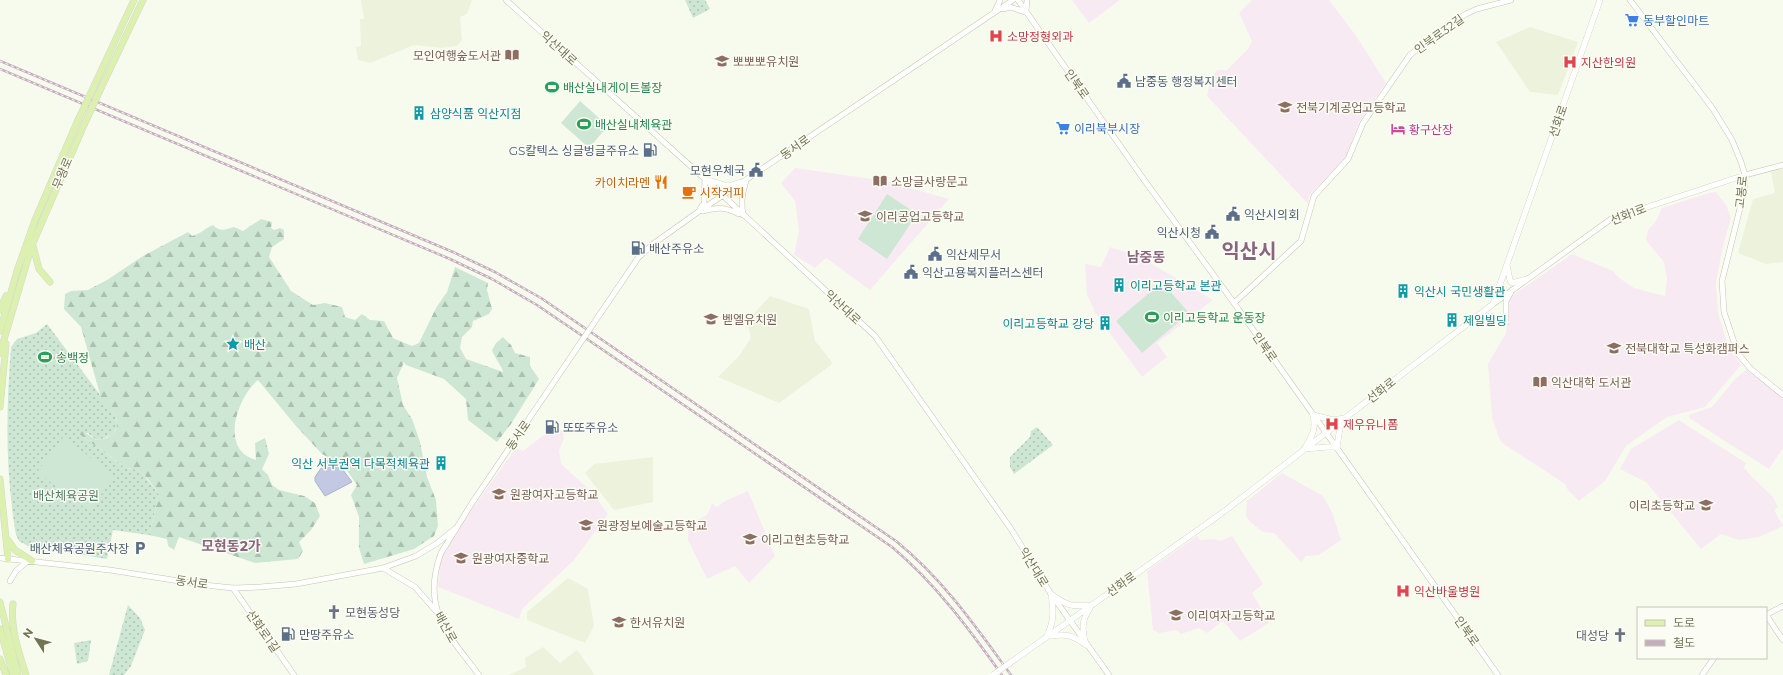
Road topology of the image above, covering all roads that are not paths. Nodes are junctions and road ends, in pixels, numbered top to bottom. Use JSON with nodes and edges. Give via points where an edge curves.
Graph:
{"nodes":[{"id":1,"x":134,"y":0,"type":"edge"},
{"id":2,"x":143,"y":0,"type":"edge"},
{"id":3,"x":506,"y":0,"type":"edge"},
{"id":4,"x":1000,"y":0,"type":"edge"},
{"id":5,"x":1013,"y":0,"type":"edge"},
{"id":6,"x":1018,"y":0,"type":"edge"},
{"id":7,"x":1027,"y":0,"type":"edge"},
{"id":8,"x":1511,"y":0,"type":"edge"},
{"id":9,"x":1600,"y":0,"type":"edge"},
{"id":10,"x":1630,"y":0,"type":"edge"},
{"id":11,"x":995,"y":11,"type":"junction"},
{"id":12,"x":1026,"y":12,"type":"junction"},
{"id":13,"x":1783,"y":165,"type":"edge"},
{"id":14,"x":1745,"y":175,"type":"junction"},
{"id":15,"x":705,"y":180,"type":"junction"},
{"id":16,"x":746,"y":181,"type":"junction"},
{"id":17,"x":723,"y":196,"type":"junction"},
{"id":18,"x":698,"y":212,"type":"junction"},
{"id":19,"x":744,"y":216,"type":"junction"},
{"id":20,"x":32,"y":245,"type":"junction"},
{"id":21,"x":1507,"y":266,"type":"junction"},
{"id":22,"x":17,"y":271,"type":"junction"},
{"id":23,"x":1527,"y":279,"type":"junction"},
{"id":24,"x":50,"y":282,"type":"dead end"},
{"id":25,"x":1512,"y":290,"type":"junction"},
{"id":26,"x":1234,"y":303,"type":"junction"},
{"id":27,"x":1493,"y":304,"type":"junction"},
{"id":28,"x":0,"y":310,"type":"edge"},
{"id":29,"x":1473,"y":320,"type":"junction"},
{"id":30,"x":1506,"y":322,"type":"joint"},
{"id":31,"x":0,"y":331,"type":"edge"},
{"id":32,"x":2,"y":344,"type":"junction"},
{"id":33,"x":0,"y":353,"type":"edge"},
{"id":34,"x":1783,"y":395,"type":"edge"},
{"id":35,"x":0,"y":407,"type":"edge"},
{"id":36,"x":1313,"y":415,"type":"junction"},
{"id":37,"x":1345,"y":418,"type":"junction"},
{"id":38,"x":1326,"y":432,"type":"junction"},
{"id":39,"x":1337,"y":447,"type":"junction"},
{"id":40,"x":1304,"y":450,"type":"junction"},
{"id":41,"x":0,"y":479,"type":"edge"},
{"id":42,"x":456,"y":528,"type":"junction"},
{"id":43,"x":6,"y":532,"type":"junction"},
{"id":44,"x":0,"y":558,"type":"edge"},
{"id":45,"x":8,"y":559,"type":"junction"},
{"id":46,"x":30,"y":561,"type":"junction"},
{"id":47,"x":383,"y":568,"type":"junction"},
{"id":48,"x":10,"y":581,"type":"dead end"},
{"id":49,"x":233,"y":588,"type":"junction"},
{"id":50,"x":1051,"y":594,"type":"junction"},
{"id":51,"x":0,"y":602,"type":"edge"},
{"id":52,"x":13,"y":604,"type":"dead end"},
{"id":53,"x":1092,"y":605,"type":"junction"},
{"id":54,"x":1783,"y":606,"type":"edge"},
{"id":55,"x":436,"y":612,"type":"junction"},
{"id":56,"x":1767,"y":614,"type":"edge"},
{"id":57,"x":1767,"y":616,"type":"edge"},
{"id":58,"x":1070,"y":621,"type":"junction"},
{"id":59,"x":0,"y":629,"type":"edge"},
{"id":60,"x":1047,"y":637,"type":"junction"},
{"id":61,"x":1783,"y":640,"type":"edge"},
{"id":62,"x":1086,"y":645,"type":"junction"},
{"id":63,"x":1713,"y":659,"type":"edge"},
{"id":64,"x":0,"y":660,"type":"edge"},
{"id":65,"x":6,"y":675,"type":"edge"},
{"id":66,"x":13,"y":675,"type":"edge"},
{"id":67,"x":18,"y":675,"type":"edge"},
{"id":68,"x":26,"y":675,"type":"edge"},
{"id":69,"x":294,"y":675,"type":"edge"},
{"id":70,"x":479,"y":675,"type":"edge"},
{"id":71,"x":993,"y":675,"type":"edge"},
{"id":72,"x":1109,"y":675,"type":"edge"},
{"id":73,"x":1498,"y":675,"type":"edge"},
{"id":74,"x":1702,"y":675,"type":"edge"}],
"edges":[{"from":1,"to":22,"type":"main road","name":"무왕로","bridge":true,"via":[[78,120],[35,220]]},
{"from":2,"to":20,"type":"main road","name":"무왕로","bridge":true,"via":[[84,125]]},
{"from":3,"to":15,"type":"street","name":"익산대로"},
{"from":4,"to":11,"type":"street"},
{"from":5,"to":11,"type":"street","name":"동서로"},
{"from":6,"to":12,"type":"street","name":"인북로"},
{"from":7,"to":12,"type":"street"},
{"from":8,"to":26,"type":"street","name":"인북로32길","via":[[1466,14],[1410,55],[1363,123],[1348,159],[1314,196],[1301,241]]},
{"from":9,"to":21,"type":"main road","name":"선화로"},
{"from":10,"to":14,"type":"street","name":"고봉로","via":[[1714,109],[1732,140]]},
{"from":11,"to":12,"type":"street","via":[[1010,6]]},
{"from":11,"to":16,"type":"street","name":"동서로"},
{"from":12,"to":26,"type":"street","name":"인북로"},
{"from":13,"to":14,"type":"street","name":"선화1로"},
{"from":14,"to":23,"type":"street","name":"선화1로","via":[[1611,219]]},
{"from":14,"to":34,"type":"street","name":"고봉로","via":[[1741,207],[1722,281],[1724,312],[1738,354],[1750,369]]},
{"from":15,"to":16,"type":"street","via":[[728,186]]},
{"from":15,"to":17,"type":"street","name":"익산대로"},
{"from":15,"to":18,"type":"street","via":[[704,203]]},
{"from":16,"to":17,"type":"street","name":"동서로"},
{"from":16,"to":19,"type":"street","via":[[741,205]]},
{"from":17,"to":18,"type":"street","name":"동서로"},
{"from":17,"to":19,"type":"street","name":"익산대로"},
{"from":18,"to":19,"type":"street","via":[[726,208]]},
{"from":18,"to":42,"type":"street","name":"동서로","bridge":true,"via":[[638,258]]},
{"from":19,"to":50,"type":"street","name":"익산대로","via":[[875,336],[1011,529]]},
{"from":20,"to":24,"type":"main road","via":[[39,269]]},
{"from":20,"to":32,"type":"main road","name":"무왕로"},
{"from":21,"to":23,"type":"main road","via":[[1512,283]]},
{"from":21,"to":27,"type":"main road","name":"선화로"},
{"from":22,"to":28,"type":"main road"},
{"from":22,"to":31,"type":"main road","name":"무왕로"},
{"from":23,"to":25,"type":"street","name":"선화1로"},
{"from":25,"to":27,"type":"street","name":"선화1로"},
{"from":25,"to":30,"type":"street","via":[[1506,301]]},
{"from":26,"to":36,"type":"street","name":"인북로"},
{"from":27,"to":29,"type":"main road","name":"선화로"},
{"from":29,"to":30,"type":"main road","via":[[1491,316]]},
{"from":29,"to":37,"type":"main road","name":"선화로"},
{"from":32,"to":33,"type":"main road","name":"무왕로"},
{"from":32,"to":35,"type":"main road","via":[[6,344]]},
{"from":36,"to":37,"type":"main road","via":[[1333,420]]},
{"from":36,"to":38,"type":"street","name":"인북로"},
{"from":36,"to":40,"type":"main road","via":[[1314,433]]},
{"from":37,"to":38,"type":"main road","name":"선화로"},
{"from":37,"to":39,"type":"main road","via":[[1340,427]]},
{"from":38,"to":39,"type":"street","name":"인북로"},
{"from":38,"to":40,"type":"main road","name":"선화로"},
{"from":39,"to":40,"type":"main road"},
{"from":39,"to":73,"type":"street","name":"인북로"},
{"from":40,"to":53,"type":"main road","name":"선화로"},
{"from":41,"to":43,"type":"main road"},
{"from":42,"to":47,"type":"street","name":"동서로","via":[[416,556]]},
{"from":42,"to":55,"type":"street","name":"배산로","via":[[437,562],[434,588]]},
{"from":43,"to":45,"type":"main road"},
{"from":43,"to":46,"type":"main road","via":[[14,550]]},
{"from":44,"to":45,"type":"street","name":"동서로"},
{"from":45,"to":46,"type":"street","name":"동서로"},
{"from":46,"to":48,"type":"street","via":[[16,571]]},
{"from":46,"to":49,"type":"street","name":"동서로"},
{"from":47,"to":49,"type":"street","name":"동서로","via":[[296,584]]},
{"from":47,"to":55,"type":"street","via":[[415,587]]},
{"from":49,"to":69,"type":"street","name":"선화로1길"},
{"from":50,"to":53,"type":"main road","via":[[1064,604],[1076,607]]},
{"from":50,"to":58,"type":"street","name":"익산대로"},
{"from":50,"to":60,"type":"main road","via":[[1053,623]]},
{"from":51,"to":67,"type":"main road"},
{"from":52,"to":68,"type":"main road","via":[[15,633]]},
{"from":53,"to":58,"type":"main road","name":"선화로"},
{"from":53,"to":62,"type":"main road","via":[[1084,617],[1082,631]]},
{"from":54,"to":56,"type":"street"},
{"from":55,"to":70,"type":"street","name":"배산로"},
{"from":57,"to":61,"type":"street"},
{"from":58,"to":60,"type":"main road","name":"선화로"},
{"from":58,"to":62,"type":"street","name":"익산대로"},
{"from":59,"to":66,"type":"main road"},
{"from":60,"to":62,"type":"main road","via":[[1062,633]]},
{"from":60,"to":71,"type":"main road","name":"선화로","bridge":true},
{"from":62,"to":72,"type":"street","name":"익산대로"},
{"from":63,"to":74,"type":"street"},
{"from":64,"to":65,"type":"main road"}]}
